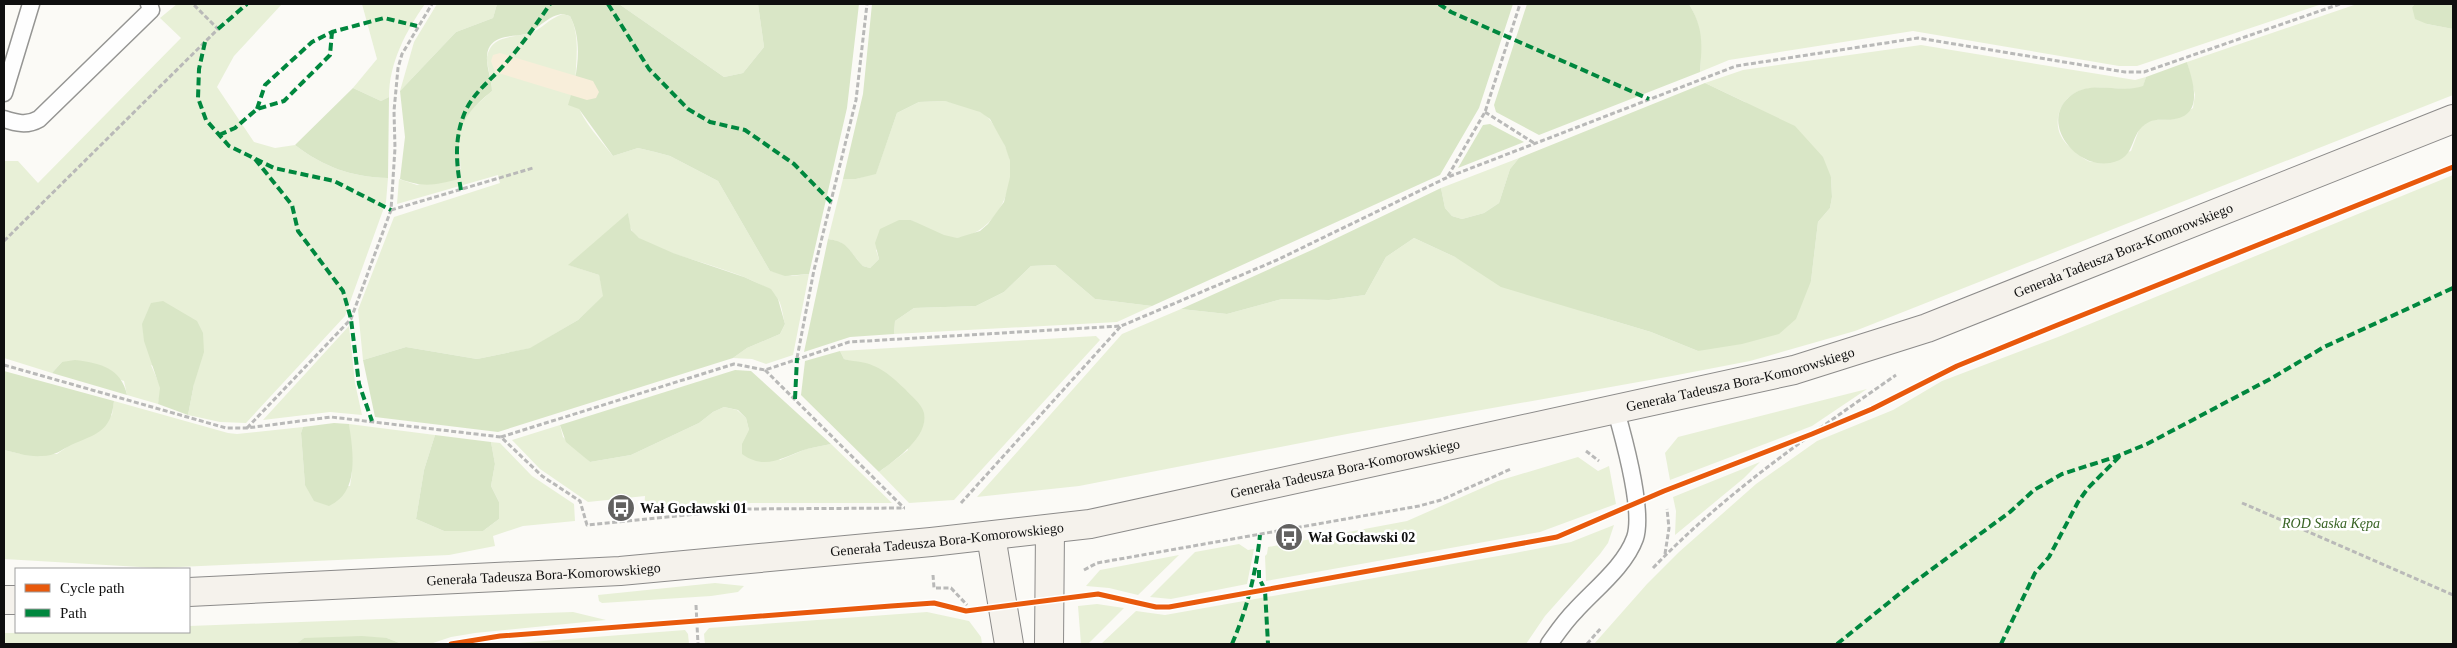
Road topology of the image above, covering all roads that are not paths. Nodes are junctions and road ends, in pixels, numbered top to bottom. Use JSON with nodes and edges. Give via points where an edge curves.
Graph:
{"nodes":[{"id":1,"x":32,"y":4,"type":"edge"},
{"id":2,"x":149,"y":4,"type":"edge"},
{"id":3,"x":4,"y":93,"type":"edge"},
{"id":4,"x":2453,"y":119,"type":"edge"},
{"id":5,"x":4,"y":120,"type":"edge"},
{"id":6,"x":1616,"y":411,"type":"junction"},
{"id":7,"x":1050,"y":530,"type":"junction"},
{"id":8,"x":991,"y":536,"type":"junction"},
{"id":9,"x":190,"y":592,"type":"edge"},
{"id":10,"x":1009,"y":644,"type":"edge"},
{"id":11,"x":1048,"y":644,"type":"edge"},
{"id":12,"x":1549,"y":644,"type":"edge"}],
"edges":[{"from":1,"to":3,"type":"lane"},
{"from":2,"to":5,"type":"lane","via":[[151,10],[39,119],[17,124]]},
{"from":4,"to":6,"type":"street","name":"Generała Tadeusza Bora-Komorowskiego","via":[[1927,328],[1794,370]]},
{"from":6,"to":7,"type":"street","name":"Generała Tadeusza Bora-Komorowskiego"},
{"from":6,"to":12,"type":"lane","via":[[1629,455],[1638,523],[1636,537],[1618,565],[1572,613]]},
{"from":7,"to":8,"type":"street","name":"Generała Tadeusza Bora-Komorowskiego"},
{"from":7,"to":11,"type":"street"},
{"from":8,"to":9,"type":"street","name":"Generała Tadeusza Bora-Komorowskiego","via":[[560,576]]},
{"from":8,"to":10,"type":"street"}]}
